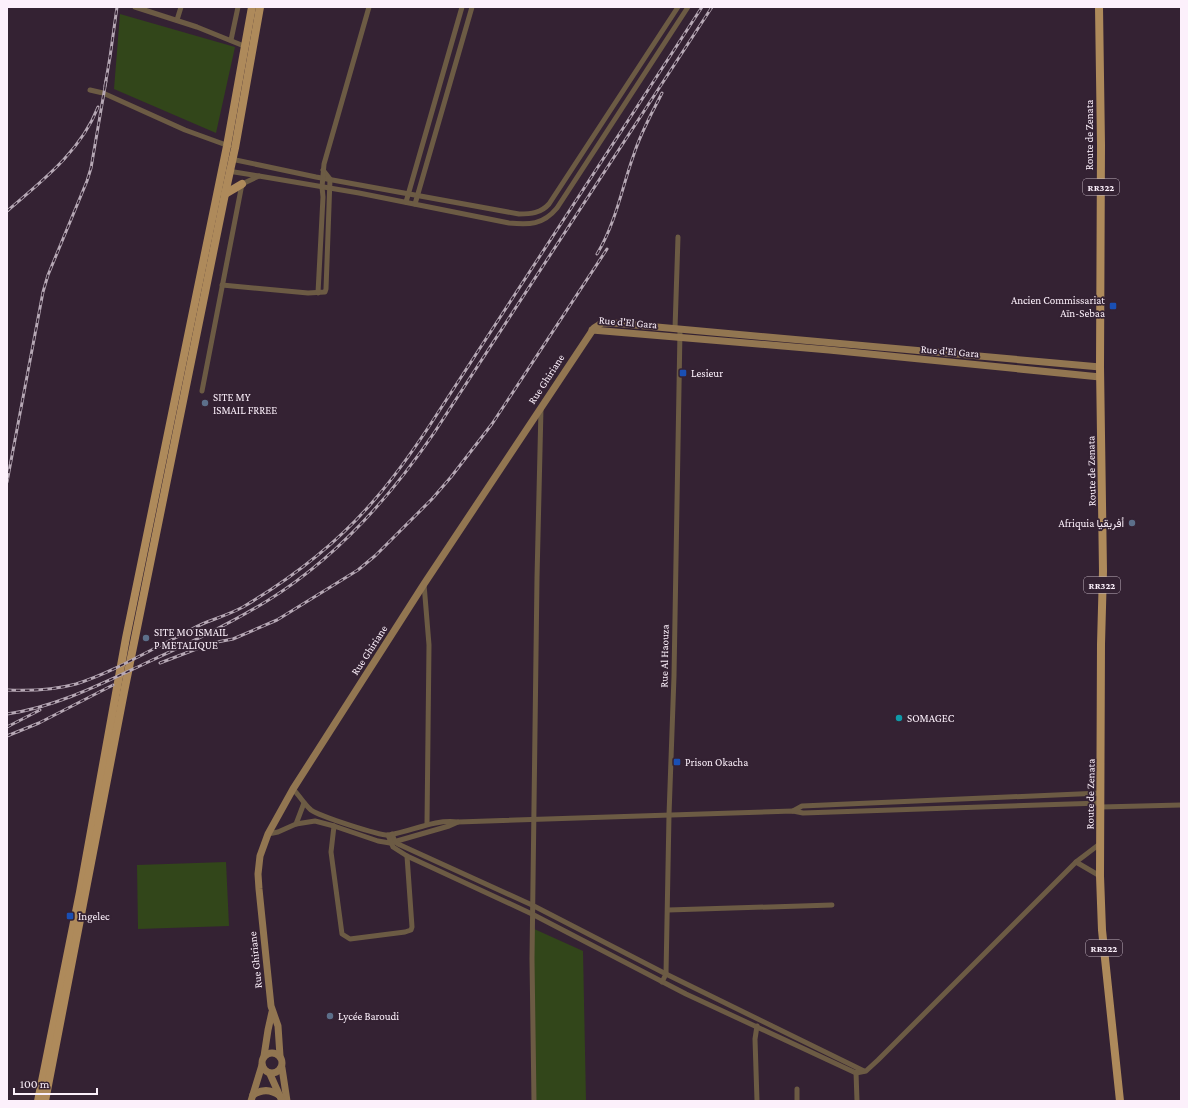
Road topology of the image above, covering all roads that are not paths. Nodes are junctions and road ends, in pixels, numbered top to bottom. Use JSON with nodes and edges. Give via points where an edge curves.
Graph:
{"nodes":[{"id":1,"x":134,"y":7,"type":"edge"},
{"id":2,"x":181,"y":7,"type":"edge"},
{"id":3,"x":238,"y":7,"type":"edge"},
{"id":4,"x":252,"y":7,"type":"edge"},
{"id":5,"x":260,"y":7,"type":"edge"},
{"id":6,"x":369,"y":7,"type":"edge"},
{"id":7,"x":678,"y":7,"type":"edge"},
{"id":8,"x":688,"y":7,"type":"edge"},
{"id":9,"x":1099,"y":7,"type":"edge"},
{"id":10,"x":462,"y":8,"type":"edge"},
{"id":11,"x":471,"y":9,"type":"edge"},
{"id":12,"x":177,"y":20,"type":"junction"},
{"id":13,"x":231,"y":40,"type":"junction"},
{"id":14,"x":244,"y":46,"type":"junction"},
{"id":15,"x":90,"y":90,"type":"dead end"},
{"id":16,"x":227,"y":146,"type":"junction"},
{"id":17,"x":235,"y":148,"type":"junction"},
{"id":18,"x":224,"y":158,"type":"junction"},
{"id":19,"x":232,"y":160,"type":"junction"},
{"id":20,"x":221,"y":169,"type":"junction"},
{"id":21,"x":323,"y":170,"type":"junction"},
{"id":22,"x":230,"y":171,"type":"junction"},
{"id":23,"x":259,"y":176,"type":"junction"},
{"id":24,"x":323,"y":178,"type":"junction"},
{"id":25,"x":330,"y":179,"type":"junction"},
{"id":26,"x":242,"y":184,"type":"junction"},
{"id":27,"x":322,"y":187,"type":"junction"},
{"id":28,"x":330,"y":188,"type":"junction"},
{"id":29,"x":383,"y":189,"type":"junction"},
{"id":30,"x":408,"y":193,"type":"junction"},
{"id":31,"x":225,"y":194,"type":"junction"},
{"id":32,"x":418,"y":195,"type":"junction"},
{"id":33,"x":381,"y":197,"type":"junction"},
{"id":34,"x":406,"y":202,"type":"junction"},
{"id":35,"x":415,"y":204,"type":"junction"},
{"id":36,"x":528,"y":214,"type":"junction"},
{"id":37,"x":529,"y":224,"type":"junction"},
{"id":38,"x":678,"y":237,"type":"dead end"},
{"id":39,"x":222,"y":285,"type":"junction"},
{"id":40,"x":318,"y":293,"type":"junction"},
{"id":41,"x":678,"y":329,"type":"junction"},
{"id":42,"x":592,"y":330,"type":"junction"},
{"id":43,"x":680,"y":338,"type":"junction"},
{"id":44,"x":965,"y":354,"type":"junction"},
{"id":45,"x":965,"y":363,"type":"junction"},
{"id":46,"x":1100,"y":367,"type":"junction"},
{"id":47,"x":1100,"y":377,"type":"junction"},
{"id":48,"x":202,"y":391,"type":"dead end"},
{"id":49,"x":541,"y":407,"type":"junction"},
{"id":50,"x":424,"y":584,"type":"junction"},
{"id":51,"x":293,"y":789,"type":"junction"},
{"id":52,"x":1101,"y":793,"type":"junction"},
{"id":53,"x":304,"y":803,"type":"junction"},
{"id":54,"x":1181,"y":804,"type":"edge"},
{"id":55,"x":1101,"y":807,"type":"junction"},
{"id":56,"x":793,"y":811,"type":"junction"},
{"id":57,"x":669,"y":815,"type":"junction"},
{"id":58,"x":533,"y":818,"type":"junction"},
{"id":59,"x":458,"y":822,"type":"junction"},
{"id":60,"x":296,"y":824,"type":"junction"},
{"id":61,"x":427,"y":824,"type":"junction"},
{"id":62,"x":334,"y":826,"type":"junction"},
{"id":63,"x":268,"y":834,"type":"junction"},
{"id":64,"x":390,"y":835,"type":"junction"},
{"id":65,"x":393,"y":842,"type":"junction"},
{"id":66,"x":1100,"y":844,"type":"junction"},
{"id":67,"x":407,"y":856,"type":"junction"},
{"id":68,"x":1076,"y":862,"type":"junction"},
{"id":69,"x":1100,"y":876,"type":"junction"},
{"id":70,"x":532,"y":905,"type":"junction"},
{"id":71,"x":832,"y":905,"type":"dead end"},
{"id":72,"x":668,"y":910,"type":"junction"},
{"id":73,"x":532,"y":914,"type":"junction"},
{"id":74,"x":666,"y":974,"type":"junction"},
{"id":75,"x":662,"y":982,"type":"junction"},
{"id":76,"x":272,"y":1012,"type":"junction"},
{"id":77,"x":760,"y":1020,"type":"junction"},
{"id":78,"x":757,"y":1028,"type":"junction"},
{"id":79,"x":264,"y":1056,"type":"junction"},
{"id":80,"x":280,"y":1056,"type":"junction"},
{"id":81,"x":262,"y":1065,"type":"junction"},
{"id":82,"x":856,"y":1067,"type":"junction"},
{"id":83,"x":282,"y":1068,"type":"junction"},
{"id":84,"x":864,"y":1071,"type":"junction"},
{"id":85,"x":269,"y":1073,"type":"junction"},
{"id":86,"x":856,"y":1073,"type":"junction"},
{"id":87,"x":255,"y":1087,"type":"junction"},
{"id":88,"x":797,"y":1089,"type":"dead end"},
{"id":89,"x":252,"y":1098,"type":"edge"},
{"id":90,"x":281,"y":1098,"type":"edge"},
{"id":91,"x":38,"y":1101,"type":"edge"},
{"id":92,"x":45,"y":1101,"type":"edge"},
{"id":93,"x":287,"y":1101,"type":"edge"},
{"id":94,"x":534,"y":1101,"type":"edge"},
{"id":95,"x":757,"y":1101,"type":"edge"},
{"id":96,"x":797,"y":1101,"type":"edge"},
{"id":97,"x":857,"y":1101,"type":"edge"},
{"id":98,"x":1120,"y":1101,"type":"edge"}],
"edges":[{"from":1,"to":12,"type":"street"},
{"from":2,"to":12,"type":"street"},
{"from":3,"to":13,"type":"street"},
{"from":4,"to":14,"type":"main road"},
{"from":5,"to":17,"type":"main road"},
{"from":6,"to":21,"type":"street"},
{"from":7,"to":36,"type":"street","via":[[549,204],[540,211]]},
{"from":8,"to":37,"type":"street","via":[[557,208],[546,219]]},
{"from":9,"to":46,"type":"main road","name":"Route de Zenata","number":"RR322"},
{"from":10,"to":11,"type":"street"},
{"from":10,"to":30,"type":"street"},
{"from":11,"to":32,"type":"street"},
{"from":12,"to":13,"type":"street"},
{"from":13,"to":14,"type":"street"},
{"from":14,"to":16,"type":"main road"},
{"from":15,"to":16,"type":"street","via":[[103,93]]},
{"from":16,"to":17,"type":"street"},
{"from":16,"to":18,"type":"main road"},
{"from":17,"to":19,"type":"main road"},
{"from":18,"to":19,"type":"street"},
{"from":18,"to":20,"type":"main road"},
{"from":19,"to":22,"type":"main road"},
{"from":19,"to":24,"type":"street"},
{"from":20,"to":22,"type":"street"},
{"from":20,"to":91,"type":"main road","via":[[126,638],[80,892]]},
{"from":21,"to":24,"type":"street"},
{"from":21,"to":25,"type":"street"},
{"from":22,"to":23,"type":"street"},
{"from":22,"to":31,"type":"main road"},
{"from":23,"to":26,"type":"street"},
{"from":23,"to":27,"type":"street"},
{"from":24,"to":25,"type":"street"},
{"from":24,"to":27,"type":"street"},
{"from":25,"to":28,"type":"street"},
{"from":25,"to":29,"type":"street"},
{"from":26,"to":31,"type":"main road"},
{"from":26,"to":39,"type":"street"},
{"from":27,"to":28,"type":"street"},
{"from":27,"to":40,"type":"street"},
{"from":28,"to":33,"type":"street"},
{"from":28,"to":40,"type":"street","via":[[326,289],[323,293]]},
{"from":29,"to":30,"type":"street"},
{"from":29,"to":33,"type":"street"},
{"from":30,"to":32,"type":"street"},
{"from":30,"to":34,"type":"street"},
{"from":31,"to":92,"type":"main road","via":[[122,700]]},
{"from":32,"to":35,"type":"street"},
{"from":32,"to":36,"type":"street"},
{"from":33,"to":34,"type":"street"},
{"from":34,"to":35,"type":"street"},
{"from":35,"to":37,"type":"street","via":[[503,222]]},
{"from":36,"to":37,"type":"street"},
{"from":38,"to":41,"type":"street","name":"Rue Al Haouza"},
{"from":39,"to":40,"type":"street"},
{"from":39,"to":48,"type":"street"},
{"from":41,"to":42,"type":"street","name":"Rue d'El Gara","via":[[608,323],[600,324]]},
{"from":41,"to":43,"type":"street","name":"Rue Al Haouza"},
{"from":41,"to":44,"type":"street","name":"Rue d'El Gara"},
{"from":42,"to":43,"type":"street","name":"Rue d'El Gara"},
{"from":42,"to":49,"type":"street","name":"Rue Ghiriane"},
{"from":43,"to":45,"type":"street","name":"Rue d'El Gara"},
{"from":43,"to":57,"type":"street","name":"Rue Al Haouza"},
{"from":44,"to":45,"type":"street"},
{"from":44,"to":46,"type":"street","name":"Rue d'El Gara"},
{"from":45,"to":47,"type":"street","name":"Rue d'El Gara"},
{"from":46,"to":47,"type":"main road","name":"Route de Zenata","number":"RR322"},
{"from":47,"to":52,"type":"main road","name":"Route de Zenata","number":"RR322","via":[[1103,571]]},
{"from":49,"to":50,"type":"street","name":"Rue Ghiriane"},
{"from":49,"to":58,"type":"street"},
{"from":50,"to":51,"type":"street","name":"Rue Ghiriane"},
{"from":50,"to":61,"type":"street","via":[[429,645]]},
{"from":51,"to":53,"type":"street"},
{"from":51,"to":63,"type":"street","name":"Rue Ghiriane"},
{"from":52,"to":55,"type":"main road","name":"Route de Zenata","number":"RR322"},
{"from":52,"to":56,"type":"street","via":[[802,806]]},
{"from":53,"to":60,"type":"street"},
{"from":53,"to":64,"type":"street","via":[[316,813],[376,833]]},
{"from":54,"to":55,"type":"street","via":[[1128,808]]},
{"from":55,"to":56,"type":"street","via":[[804,813]]},
{"from":55,"to":66,"type":"main road","name":"Route de Zenata","number":"RR322"},
{"from":56,"to":57,"type":"street"},
{"from":57,"to":58,"type":"street"},
{"from":57,"to":72,"type":"street","name":"Rue Al Haouza"},
{"from":58,"to":59,"type":"street"},
{"from":58,"to":70,"type":"street"},
{"from":59,"to":61,"type":"street","via":[[447,820]]},
{"from":59,"to":65,"type":"street"},
{"from":60,"to":62,"type":"street","via":[[315,822]]},
{"from":60,"to":63,"type":"street"},
{"from":61,"to":64,"type":"street"},
{"from":62,"to":65,"type":"street","via":[[378,841]]},
{"from":62,"to":67,"type":"street","via":[[331,852],[342,934],[350,939],[411,930]]},
{"from":63,"to":76,"type":"street","name":"Rue Ghiriane","via":[[260,856],[258,874]]},
{"from":64,"to":65,"type":"street"},
{"from":65,"to":67,"type":"street","via":[[394,848]]},
{"from":65,"to":70,"type":"street"},
{"from":66,"to":68,"type":"street"},
{"from":66,"to":69,"type":"main road","name":"Route de Zenata","number":"RR322"},
{"from":67,"to":73,"type":"street"},
{"from":68,"to":69,"type":"street"},
{"from":68,"to":84,"type":"street"},
{"from":69,"to":98,"type":"main road","name":"Route de Zenata","number":"RR322","via":[[1102,930]]},
{"from":70,"to":73,"type":"street"},
{"from":70,"to":74,"type":"street"},
{"from":71,"to":72,"type":"street"},
{"from":72,"to":74,"type":"street","name":"Rue Al Haouza"},
{"from":73,"to":75,"type":"street"},
{"from":73,"to":94,"type":"street"},
{"from":74,"to":75,"type":"street","name":"Rue Al Haouza"},
{"from":74,"to":77,"type":"street"},
{"from":75,"to":78,"type":"street"},
{"from":76,"to":79,"type":"street","name":"Rue Ghiriane"},
{"from":76,"to":80,"type":"street","name":"Rue Ghiriane","via":[[278,1026]]},
{"from":77,"to":78,"type":"street"},
{"from":77,"to":82,"type":"street"},
{"from":78,"to":86,"type":"street"},
{"from":78,"to":95,"type":"street"},
{"from":79,"to":80,"type":"street","via":[[272,1053]]},
{"from":79,"to":81,"type":"street"},
{"from":80,"to":83,"type":"street"},
{"from":81,"to":85,"type":"street"},
{"from":81,"to":87,"type":"street"},
{"from":82,"to":84,"type":"street"},
{"from":82,"to":86,"type":"street"},
{"from":83,"to":85,"type":"street","via":[[276,1073]]},
{"from":83,"to":93,"type":"street"},
{"from":84,"to":86,"type":"street"},
{"from":85,"to":87,"type":"street"},
{"from":85,"to":90,"type":"street"},
{"from":86,"to":97,"type":"street"},
{"from":87,"to":89,"type":"street"},
{"from":88,"to":96,"type":"street"},
{"from":89,"to":90,"type":"street","via":[[264,1091],[273,1092]]}]}
